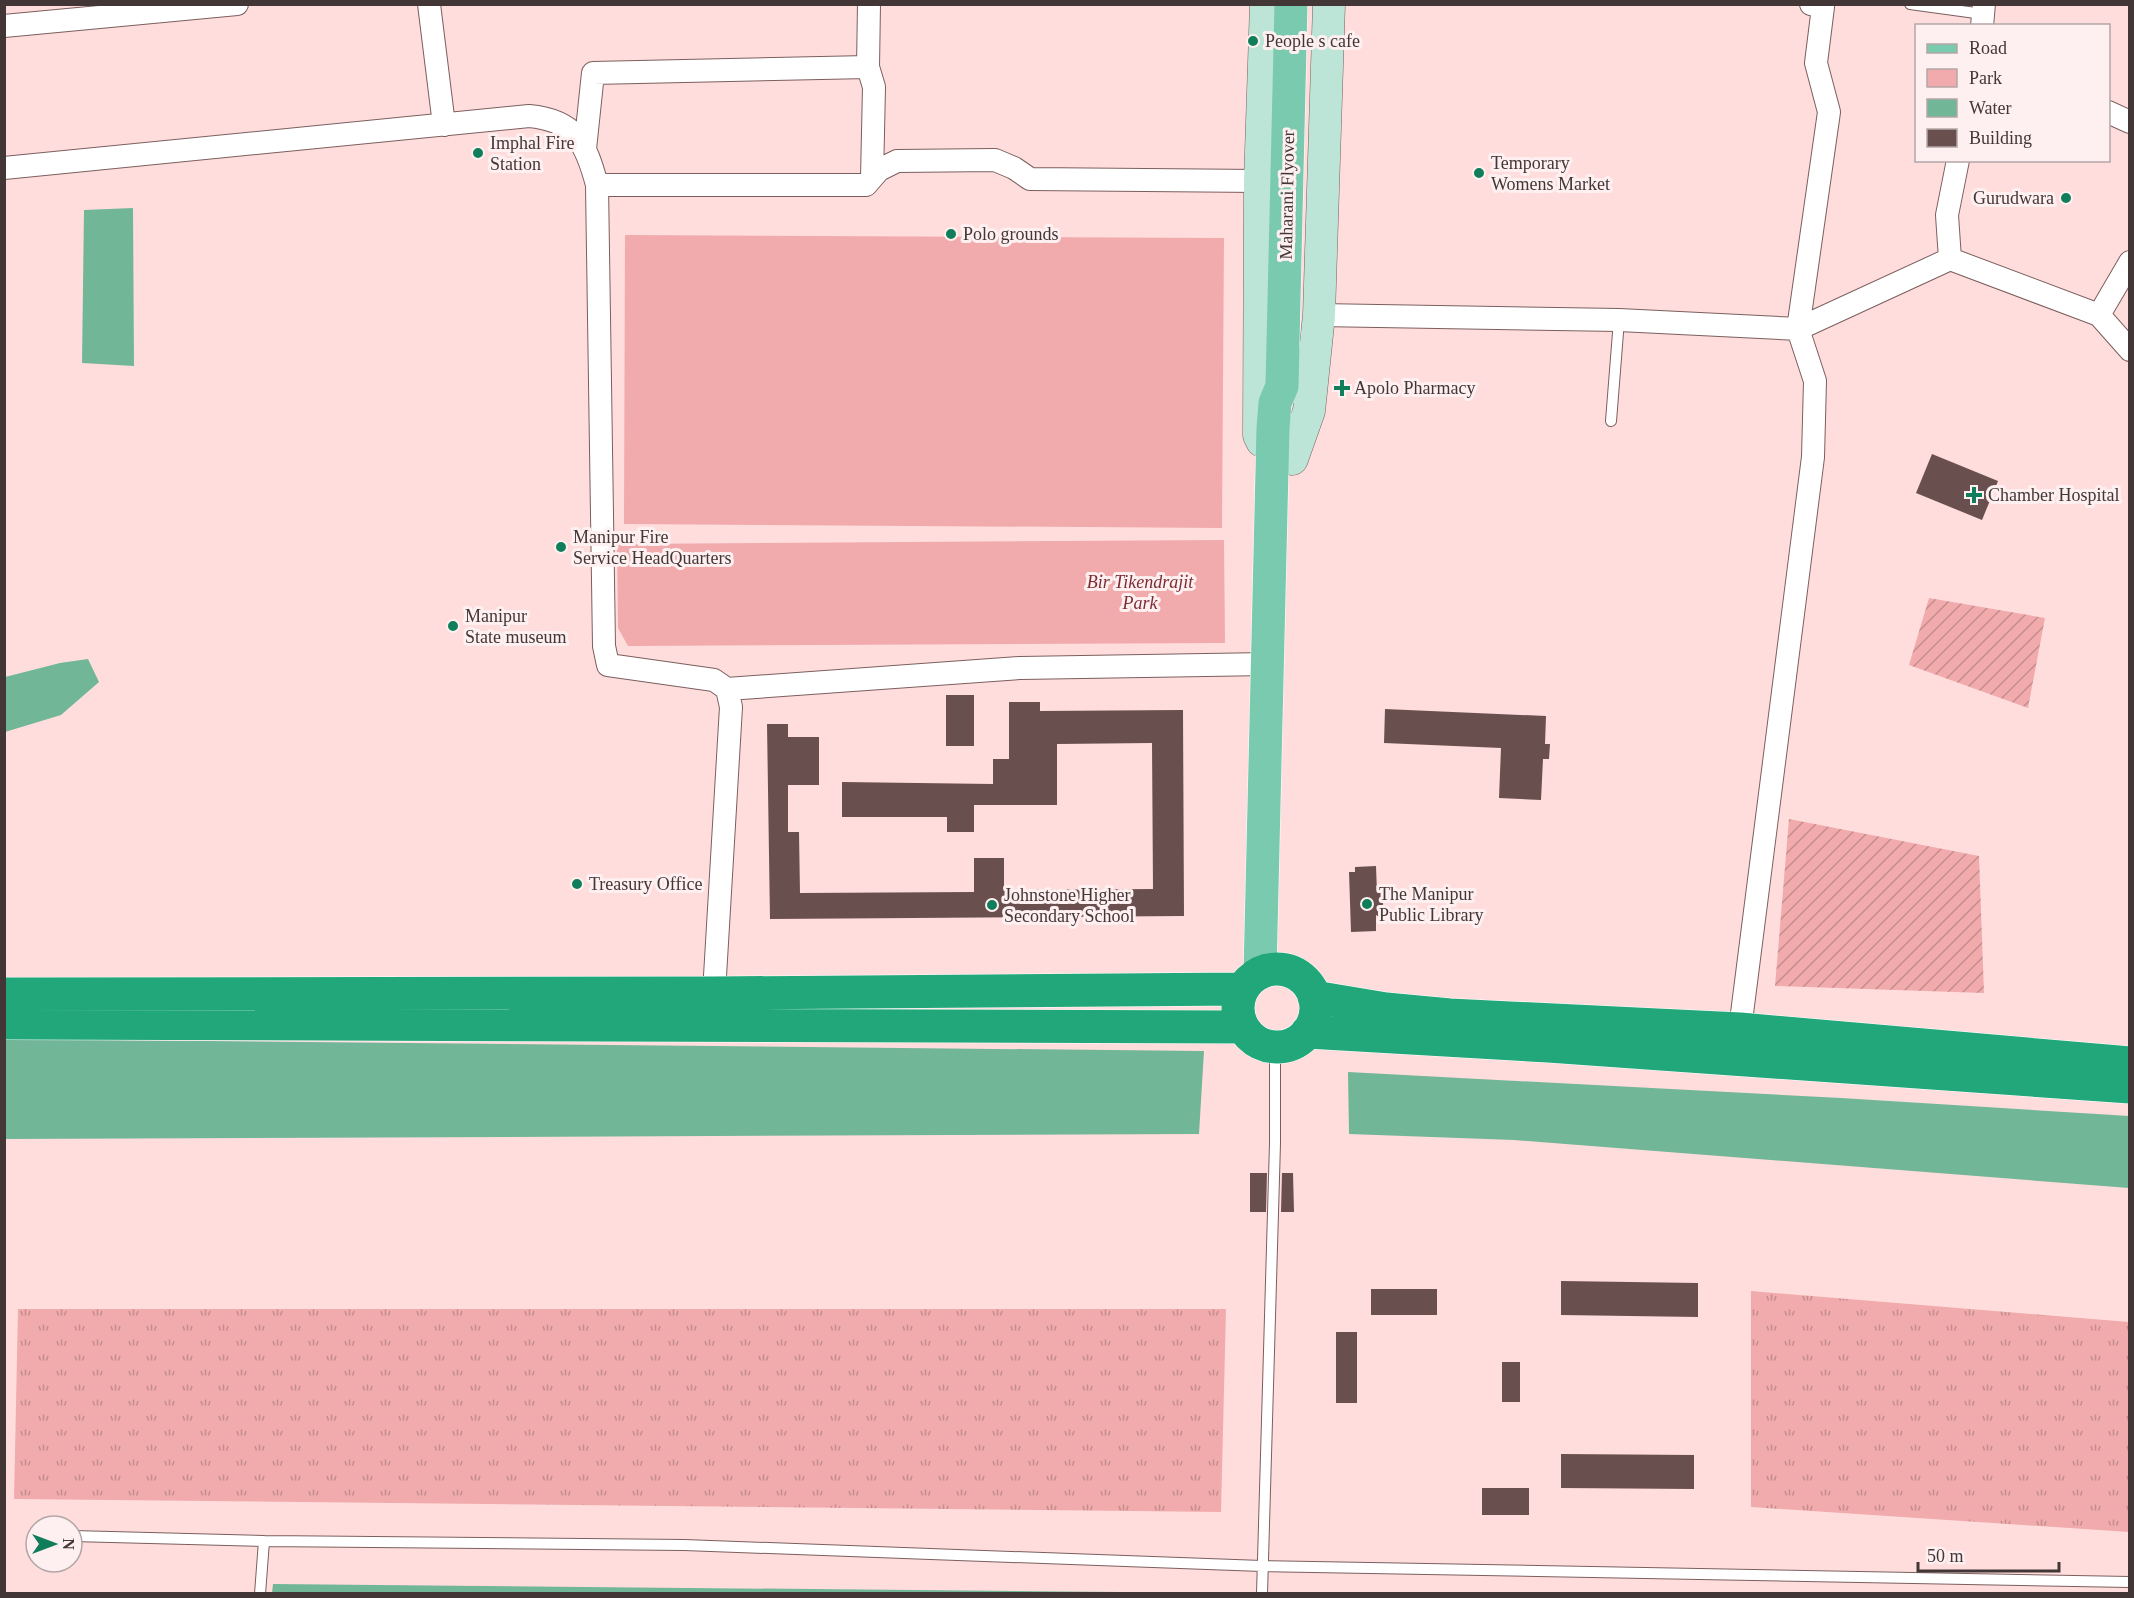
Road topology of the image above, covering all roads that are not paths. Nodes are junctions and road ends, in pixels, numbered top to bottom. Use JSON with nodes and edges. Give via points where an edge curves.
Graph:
{"nodes":[{"id":1,"x":237,"y":4,"type":"edge"},
{"id":2,"x":429,"y":4,"type":"edge"},
{"id":3,"x":868,"y":4,"type":"edge"},
{"id":4,"x":1266,"y":4,"type":"edge"},
{"id":5,"x":1291,"y":4,"type":"edge"},
{"id":6,"x":1329,"y":4,"type":"edge"},
{"id":7,"x":1910,"y":4,"type":"edge"},
{"id":8,"x":1824,"y":5,"type":"edge"},
{"id":9,"x":1983,"y":15,"type":"edge"},
{"id":10,"x":4,"y":26,"type":"edge"},
{"id":11,"x":868,"y":67,"type":"junction"},
{"id":12,"x":2110,"y":112,"type":"edge"},
{"id":13,"x":2130,"y":122,"type":"edge"},
{"id":14,"x":444,"y":124,"type":"junction"},
{"id":15,"x":585,"y":149,"type":"junction"},
{"id":16,"x":1958,"y":162,"type":"edge"},
{"id":17,"x":4,"y":168,"type":"edge"},
{"id":18,"x":872,"y":178,"type":"junction"},
{"id":19,"x":1260,"y":181,"type":"junction"},
{"id":20,"x":597,"y":185,"type":"junction"},
{"id":21,"x":1950,"y":259,"type":"junction"},
{"id":22,"x":2130,"y":262,"type":"edge"},
{"id":23,"x":1319,"y":315,"type":"junction"},
{"id":24,"x":2099,"y":315,"type":"junction"},
{"id":25,"x":1619,"y":320,"type":"junction"},
{"id":26,"x":1798,"y":329,"type":"junction"},
{"id":27,"x":2130,"y":350,"type":"edge"},
{"id":28,"x":1611,"y":421,"type":"dead end"},
{"id":29,"x":1282,"y":463,"type":"junction"},
{"id":30,"x":1268,"y":664,"type":"junction"},
{"id":31,"x":727,"y":689,"type":"junction"},
{"id":32,"x":1276,"y":799,"type":"junction"},
{"id":33,"x":1262,"y":977,"type":"junction"},
{"id":34,"x":714,"y":993,"type":"junction"},
{"id":35,"x":4,"y":994,"type":"edge"},
{"id":36,"x":1314,"y":997,"type":"junction"},
{"id":37,"x":4,"y":1023,"type":"edge"},
{"id":38,"x":1243,"y":1027,"type":"junction"},
{"id":39,"x":1740,"y":1029,"type":"junction"},
{"id":40,"x":1307,"y":1032,"type":"junction"},
{"id":41,"x":1275,"y":1047,"type":"junction"},
{"id":42,"x":2130,"y":1063,"type":"edge"},
{"id":43,"x":2130,"y":1088,"type":"edge"},
{"id":44,"x":84,"y":1536,"type":"edge"},
{"id":45,"x":264,"y":1540,"type":"junction"},
{"id":46,"x":1262,"y":1566,"type":"junction"},
{"id":47,"x":2130,"y":1582,"type":"edge"},
{"id":48,"x":260,"y":1593,"type":"edge"},
{"id":49,"x":1262,"y":1593,"type":"edge"}],
"edges":[{"from":1,"to":10,"type":"street"},
{"from":2,"to":14,"type":"street"},
{"from":3,"to":11,"type":"street"},
{"from":4,"to":19,"type":"street"},
{"from":5,"to":29,"type":"main road","name":"Maharani Flyover"},
{"from":6,"to":23,"type":"street"},
{"from":7,"to":9,"type":"lane"},
{"from":8,"to":26,"type":"street","via":[[1816,63],[1829,112]]},
{"from":11,"to":15,"type":"street","via":[[593,72]]},
{"from":11,"to":18,"type":"street","via":[[874,87]]},
{"from":12,"to":13,"type":"street"},
{"from":14,"to":15,"type":"street","via":[[529,116],[549,118],[574,131]]},
{"from":14,"to":17,"type":"street"},
{"from":15,"to":20,"type":"street"},
{"from":16,"to":21,"type":"street","via":[[1947,215]]},
{"from":18,"to":19,"type":"street","via":[[897,161],[995,160],[1030,179]]},
{"from":18,"to":20,"type":"street","via":[[866,185]]},
{"from":19,"to":29,"type":"street","via":[[1259,435]]},
{"from":20,"to":31,"type":"street","via":[[604,646],[608,665],[714,680]]},
{"from":21,"to":24,"type":"street"},
{"from":21,"to":26,"type":"street"},
{"from":22,"to":24,"type":"street"},
{"from":23,"to":25,"type":"street"},
{"from":23,"to":29,"type":"street","via":[[1309,411]]},
{"from":24,"to":27,"type":"street"},
{"from":25,"to":26,"type":"street"},
{"from":25,"to":28,"type":"lane"},
{"from":26,"to":39,"type":"street","via":[[1815,381],[1813,457]]},
{"from":29,"to":30,"type":"main road"},
{"from":29,"to":32,"type":"main road"},
{"from":30,"to":31,"type":"street","via":[[1020,668]]},
{"from":30,"to":32,"type":"main road"},
{"from":31,"to":34,"type":"street","via":[[731,707]]},
{"from":32,"to":33,"type":"main road"},
{"from":33,"to":34,"type":"highway"},
{"from":33,"to":36,"type":"highway","via":[[1303,979]]},
{"from":33,"to":38,"type":"highway","via":[[1239,1001]]},
{"from":34,"to":35,"type":"highway"},
{"from":36,"to":39,"type":"highway","via":[[1450,1015]]},
{"from":36,"to":40,"type":"highway","via":[[1316,1009]]},
{"from":37,"to":38,"type":"highway"},
{"from":38,"to":41,"type":"highway","via":[[1262,1044]]},
{"from":39,"to":42,"type":"highway"},
{"from":40,"to":41,"type":"highway","via":[[1287,1045]]},
{"from":40,"to":43,"type":"highway"},
{"from":41,"to":46,"type":"lane"},
{"from":44,"to":45,"type":"lane"},
{"from":45,"to":46,"type":"lane","via":[[684,1545]]},
{"from":45,"to":48,"type":"lane"},
{"from":46,"to":47,"type":"lane"},
{"from":46,"to":49,"type":"lane"}]}
